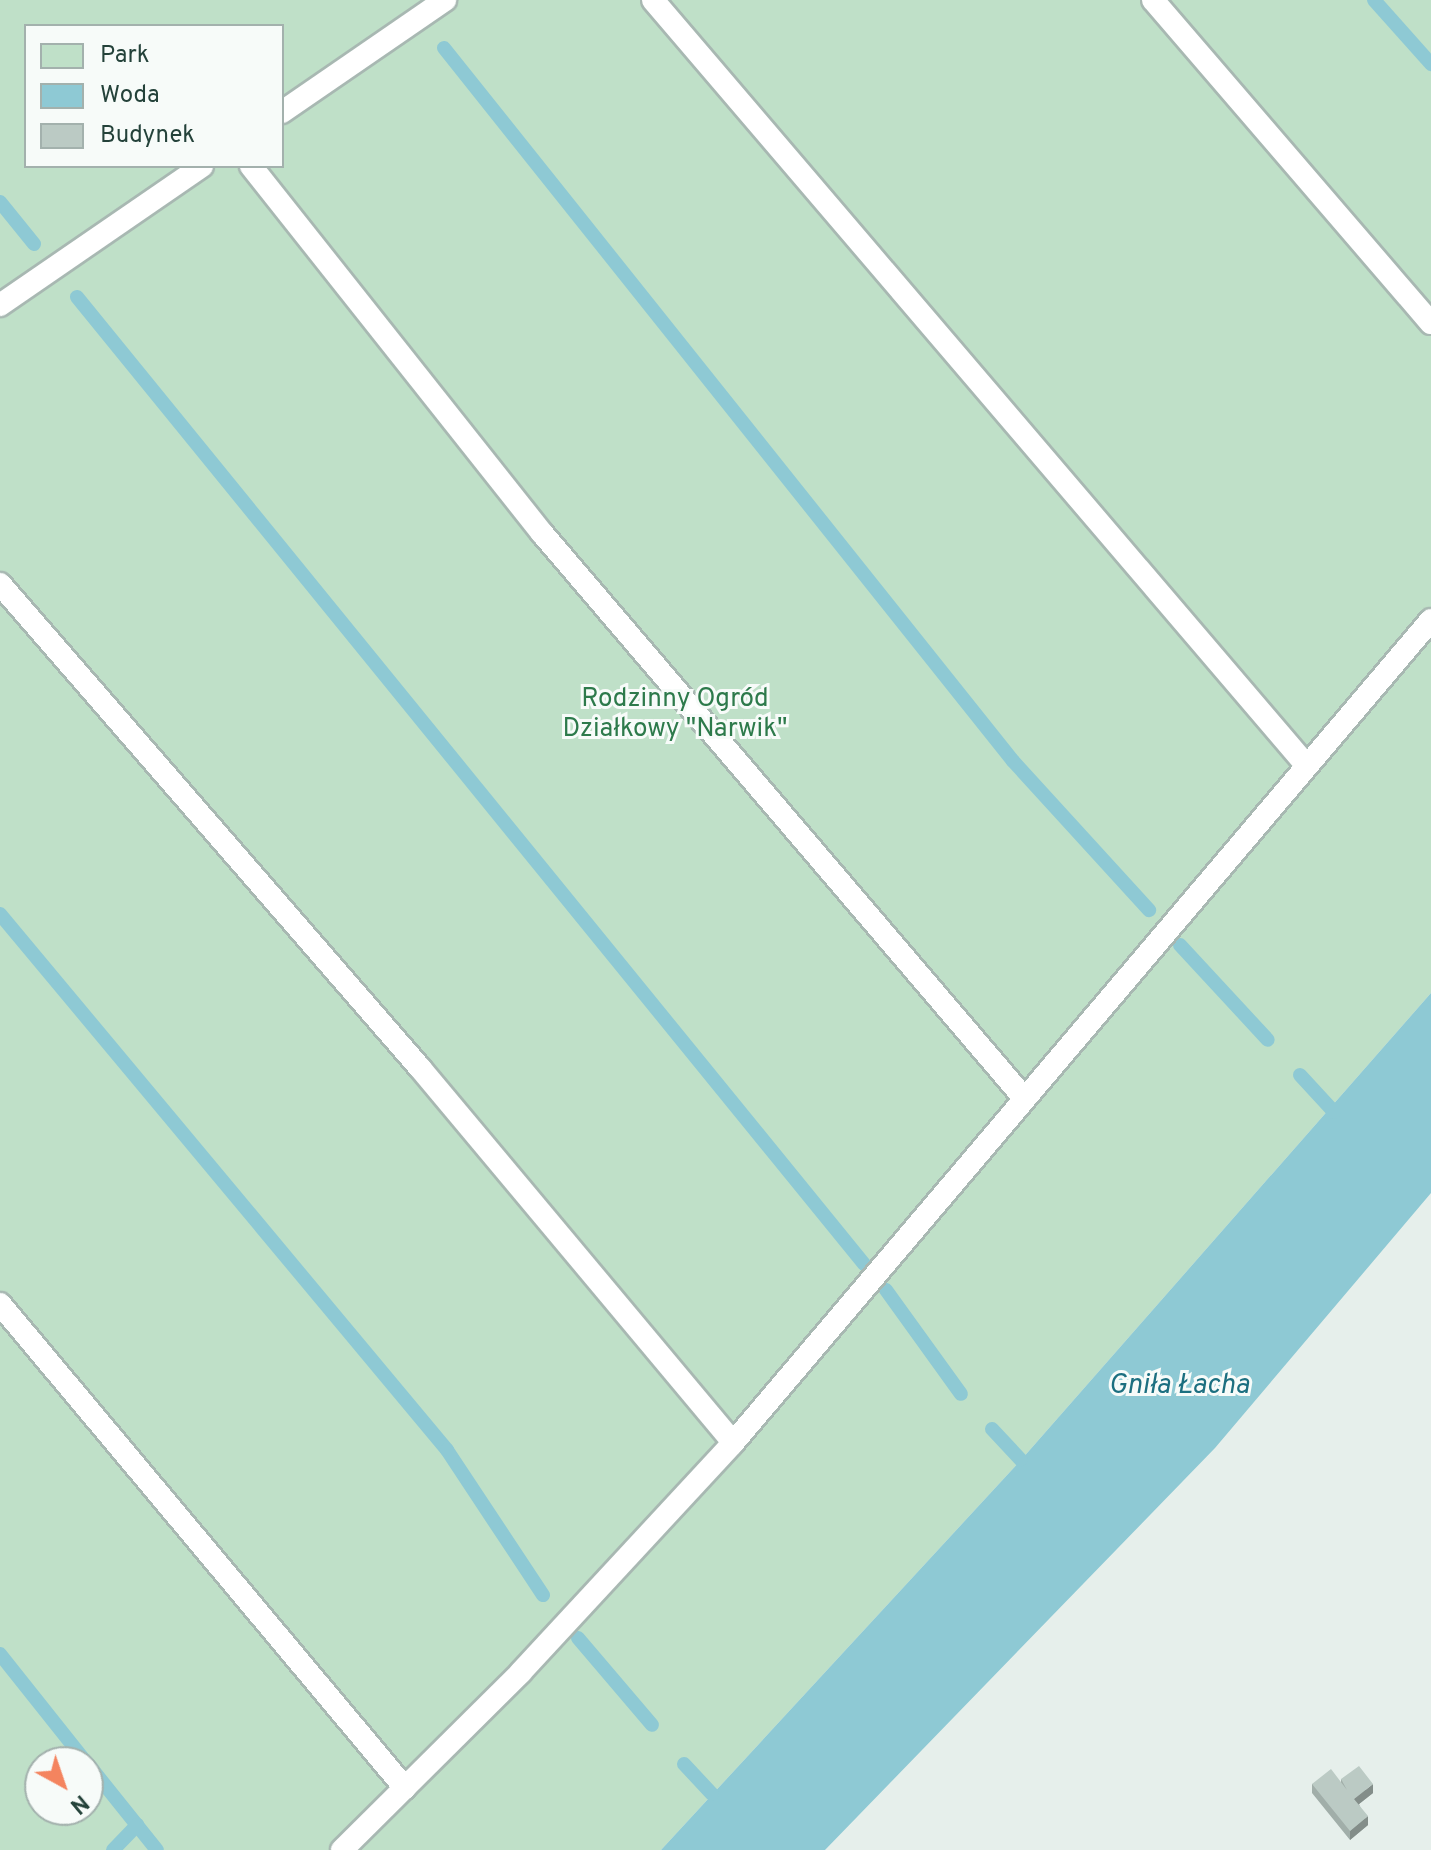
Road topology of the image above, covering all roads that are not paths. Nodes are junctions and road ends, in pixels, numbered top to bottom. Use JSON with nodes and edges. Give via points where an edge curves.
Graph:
{"nodes":[{"id":1,"x":445,"y":0,"type":"edge"},
{"id":2,"x":653,"y":0,"type":"edge"},
{"id":3,"x":1153,"y":0,"type":"edge"},
{"id":4,"x":284,"y":111,"type":"edge"},
{"id":5,"x":199,"y":168,"type":"edge"},
{"id":6,"x":253,"y":168,"type":"edge"},
{"id":7,"x":0,"y":305,"type":"edge"},
{"id":8,"x":1431,"y":323,"type":"edge"},
{"id":9,"x":0,"y":584,"type":"edge"},
{"id":10,"x":1431,"y":620,"type":"edge"},
{"id":11,"x":1307,"y":766,"type":"junction"},
{"id":12,"x":1024,"y":1098,"type":"junction"},
{"id":13,"x":0,"y":1304,"type":"edge"},
{"id":14,"x":733,"y":1443,"type":"junction"},
{"id":15,"x":405,"y":1788,"type":"junction"},
{"id":16,"x":342,"y":1850,"type":"edge"}],
"edges":[{"from":1,"to":4,"type":"lane"},
{"from":2,"to":11,"type":"lane"},
{"from":3,"to":8,"type":"lane"},
{"from":5,"to":7,"type":"lane"},
{"from":6,"to":12,"type":"lane","via":[[542,533]]},
{"from":9,"to":14,"type":"lane","via":[[420,1068]]},
{"from":10,"to":11,"type":"lane"},
{"from":11,"to":12,"type":"lane"},
{"from":12,"to":14,"type":"lane"},
{"from":13,"to":15,"type":"lane"},
{"from":14,"to":15,"type":"lane"},
{"from":15,"to":16,"type":"lane"}]}
